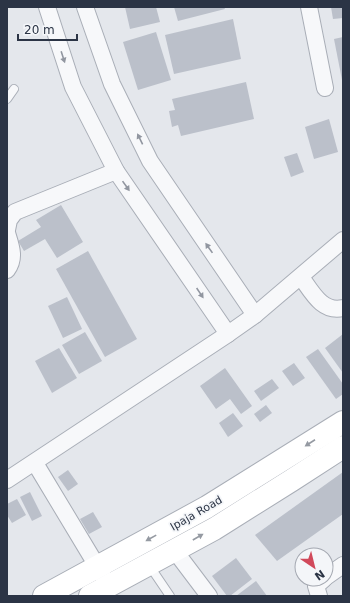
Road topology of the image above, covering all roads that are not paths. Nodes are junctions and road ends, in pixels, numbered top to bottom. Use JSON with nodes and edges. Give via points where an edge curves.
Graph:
{"nodes":[{"id":1,"x":47,"y":7,"type":"edge"},
{"id":2,"x":85,"y":7,"type":"edge"},
{"id":3,"x":309,"y":7,"type":"edge"},
{"id":4,"x":325,"y":88,"type":"dead end"},
{"id":5,"x":14,"y":89,"type":"dead end"},
{"id":6,"x":7,"y":99,"type":"edge"},
{"id":7,"x":116,"y":171,"type":"junction"},
{"id":8,"x":7,"y":232,"type":"edge"},
{"id":9,"x":343,"y":240,"type":"edge"},
{"id":10,"x":7,"y":270,"type":"edge"},
{"id":11,"x":301,"y":277,"type":"junction"},
{"id":12,"x":343,"y":308,"type":"edge"},
{"id":13,"x":255,"y":315,"type":"junction"},
{"id":14,"x":228,"y":334,"type":"junction"},
{"id":15,"x":343,"y":422,"type":"edge"},
{"id":16,"x":343,"y":447,"type":"edge"},
{"id":17,"x":35,"y":463,"type":"junction"},
{"id":18,"x":7,"y":480,"type":"edge"},
{"id":19,"x":174,"y":551,"type":"junction"},
{"id":20,"x":149,"y":564,"type":"junction"},
{"id":21,"x":343,"y":565,"type":"edge"},
{"id":22,"x":97,"y":567,"type":"junction"},
{"id":23,"x":334,"y":572,"type":"edge"},
{"id":24,"x":103,"y":591,"type":"edge"},
{"id":25,"x":44,"y":596,"type":"edge"},
{"id":26,"x":170,"y":596,"type":"edge"},
{"id":27,"x":209,"y":596,"type":"edge"}],
"edges":[{"from":1,"to":7,"type":"street","one_way":true,"via":[[73,87]]},
{"from":13,"to":2,"type":"street","one_way":true,"via":[[150,161],[112,84]]},
{"from":3,"to":4,"type":"street"},
{"from":5,"to":6,"type":"lane"},
{"from":7,"to":8,"type":"street","via":[[15,212],[9,220]]},
{"from":7,"to":14,"type":"street","one_way":true},
{"from":8,"to":10,"type":"street","via":[[13,253]]},
{"from":9,"to":11,"type":"street"},
{"from":11,"to":12,"type":"street","via":[[322,305],[336,310]]},
{"from":11,"to":13,"type":"street"},
{"from":13,"to":14,"type":"street"},
{"from":14,"to":17,"type":"street"},
{"from":15,"to":22,"type":"main road","name":"Ipaja Road","one_way":true,"via":[[207,507]]},
{"from":19,"to":16,"type":"main road","name":"Ipaja Road","one_way":true},
{"from":17,"to":18,"type":"street"},
{"from":17,"to":22,"type":"street"},
{"from":19,"to":20,"type":"main road","name":"Ipaja Road"},
{"from":19,"to":27,"type":"street"},
{"from":20,"to":24,"type":"main road","name":"Ipaja Road"},
{"from":20,"to":26,"type":"lane"},
{"from":21,"to":23,"type":"street"},
{"from":22,"to":24,"type":"street"},
{"from":22,"to":25,"type":"main road","name":"Ipaja Road"}]}
